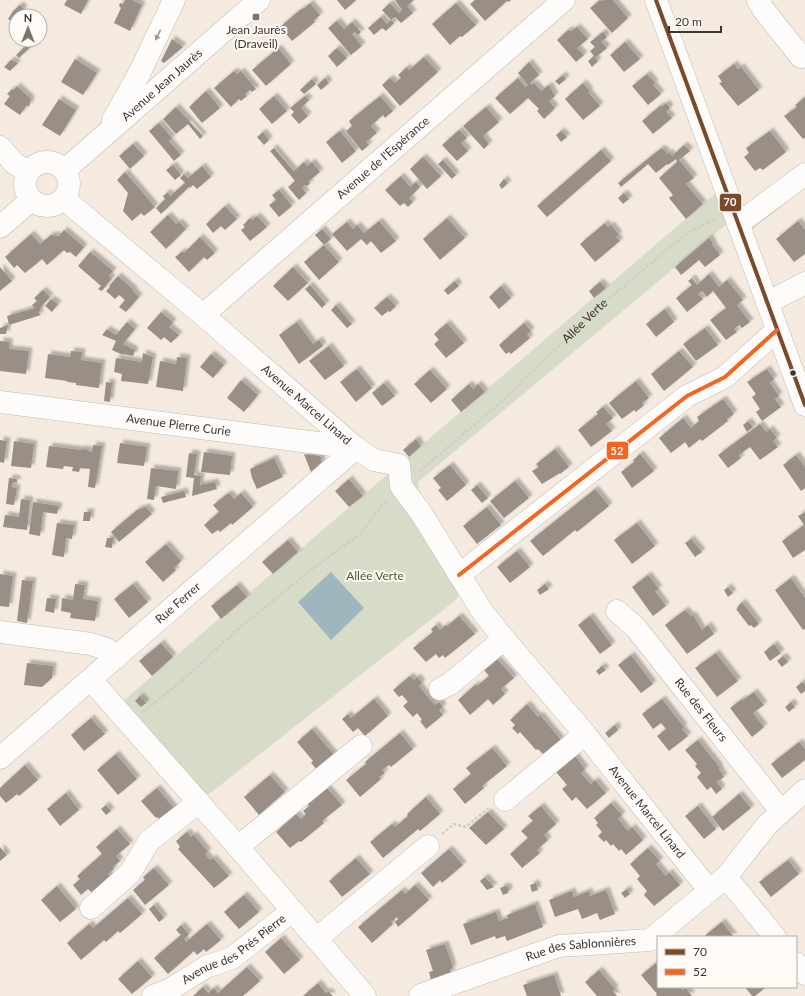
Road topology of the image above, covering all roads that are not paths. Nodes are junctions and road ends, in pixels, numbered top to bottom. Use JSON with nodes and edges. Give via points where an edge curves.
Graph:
{"nodes":[{"id":1,"x":174,"y":0,"type":"edge"},
{"id":2,"x":259,"y":0,"type":"edge"},
{"id":3,"x":564,"y":0,"type":"edge"},
{"id":4,"x":656,"y":0,"type":"edge"},
{"id":5,"x":758,"y":0,"type":"edge"},
{"id":6,"x":801,"y":57,"type":"dead end"},
{"id":7,"x":105,"y":135,"type":"junction"},
{"id":8,"x":10,"y":161,"type":"edge"},
{"id":9,"x":65,"y":170,"type":"junction"},
{"id":10,"x":805,"y":174,"type":"edge"},
{"id":11,"x":64,"y":199,"type":"junction"},
{"id":12,"x":31,"y":200,"type":"junction"},
{"id":13,"x":738,"y":224,"type":"junction"},
{"id":14,"x":0,"y":227,"type":"edge"},
{"id":15,"x":805,"y":283,"type":"edge"},
{"id":16,"x":767,"y":303,"type":"junction"},
{"id":17,"x":203,"y":315,"type":"junction"},
{"id":18,"x":777,"y":330,"type":"junction"},
{"id":19,"x":0,"y":402,"type":"edge"},
{"id":20,"x":805,"y":405,"type":"edge"},
{"id":21,"x":356,"y":448,"type":"junction"},
{"id":22,"x":460,"y":575,"type":"junction"},
{"id":23,"x":617,"y":611,"type":"dead end"},
{"id":24,"x":0,"y":632,"type":"edge"},
{"id":25,"x":504,"y":638,"type":"junction"},
{"id":26,"x":117,"y":657,"type":"junction"},
{"id":27,"x":91,"y":680,"type":"junction"},
{"id":28,"x":440,"y":689,"type":"dead end"},
{"id":29,"x":585,"y":734,"type":"junction"},
{"id":30,"x":361,"y":746,"type":"dead end"},
{"id":31,"x":0,"y":758,"type":"edge"},
{"id":32,"x":805,"y":790,"type":"edge"},
{"id":33,"x":505,"y":800,"type":"road end"},
{"id":34,"x":198,"y":802,"type":"junction"},
{"id":35,"x":781,"y":811,"type":"junction"},
{"id":36,"x":428,"y":846,"type":"road end"},
{"id":37,"x":238,"y":847,"type":"junction"},
{"id":38,"x":726,"y":877,"type":"junction"},
{"id":39,"x":709,"y":890,"type":"junction"},
{"id":40,"x":91,"y":908,"type":"dead end"},
{"id":41,"x":292,"y":910,"type":"junction"},
{"id":42,"x":774,"y":936,"type":"edge"},
{"id":43,"x":316,"y":939,"type":"junction"},
{"id":44,"x":797,"y":964,"type":"edge"},
{"id":45,"x":805,"y":974,"type":"edge"},
{"id":46,"x":153,"y":996,"type":"edge"},
{"id":47,"x":365,"y":996,"type":"edge"},
{"id":48,"x":420,"y":996,"type":"edge"}],
"edges":[{"from":1,"to":7,"type":"street","one_way":true,"via":[[140,72]]},
{"from":2,"to":7,"type":"street","name":"Avenue Jean Jaurès"},
{"from":3,"to":17,"type":"street","name":"Avenue de l'Espérance"},
{"from":4,"to":13,"type":"street"},
{"from":5,"to":6,"type":"street"},
{"from":7,"to":9,"type":"street","name":"Avenue Jean Jaurès"},
{"from":8,"to":9,"type":"street","via":[[33,167],[39,163],[53,162]]},
{"from":8,"to":12,"type":"street"},
{"from":9,"to":11,"type":"street","via":[[69,188]]},
{"from":10,"to":13,"type":"street"},
{"from":11,"to":12,"type":"street","via":[[51,206],[37,204]]},
{"from":11,"to":17,"type":"street","name":"Avenue Marcel Linard"},
{"from":12,"to":14,"type":"street"},
{"from":13,"to":16,"type":"street"},
{"from":15,"to":16,"type":"street"},
{"from":16,"to":18,"type":"street"},
{"from":17,"to":21,"type":"street","name":"Avenue Marcel Linard"},
{"from":18,"to":20,"type":"street"},
{"from":18,"to":22,"type":"street","via":[[725,377],[687,396]]},
{"from":19,"to":21,"type":"street","name":"Avenue Pierre Curie"},
{"from":21,"to":22,"type":"street","name":"Avenue Marcel Linard","via":[[374,460],[399,465],[401,486]]},
{"from":21,"to":26,"type":"street","name":"Rue Ferrer"},
{"from":22,"to":25,"type":"street","name":"Avenue Marcel Linard","via":[[482,611]]},
{"from":23,"to":35,"type":"street","name":"Rue des Fleurs","via":[[636,628]]},
{"from":24,"to":26,"type":"street","via":[[91,644],[106,649]]},
{"from":25,"to":28,"type":"street","via":[[450,684]]},
{"from":25,"to":29,"type":"street","name":"Avenue Marcel Linard"},
{"from":26,"to":27,"type":"street","name":"Rue Ferrer"},
{"from":27,"to":31,"type":"street","name":"Rue Ferrer"},
{"from":27,"to":34,"type":"street","name":"Avenue des Prés Pierre"},
{"from":29,"to":33,"type":"street"},
{"from":29,"to":39,"type":"street","name":"Avenue Marcel Linard"},
{"from":30,"to":37,"type":"street"},
{"from":32,"to":35,"type":"street","name":"Rue des Sablonnières"},
{"from":34,"to":37,"type":"street","name":"Avenue des Prés Pierre"},
{"from":34,"to":40,"type":"street","via":[[149,840],[130,873]]},
{"from":35,"to":38,"type":"street","name":"Rue des Sablonnières"},
{"from":36,"to":43,"type":"street"},
{"from":37,"to":41,"type":"street","name":"Avenue des Prés Pierre"},
{"from":38,"to":39,"type":"street","name":"Rue des Sablonnières"},
{"from":38,"to":42,"type":"street"},
{"from":39,"to":48,"type":"street","name":"Rue des Sablonnières","via":[[650,940],[559,946]]},
{"from":41,"to":43,"type":"street","name":"Avenue des Prés Pierre"},
{"from":41,"to":46,"type":"street","name":"Avenue des Prés Pierre","via":[[232,958],[206,967],[170,990]]},
{"from":43,"to":47,"type":"street","name":"Avenue des Prés Pierre"},
{"from":44,"to":45,"type":"street"}]}
